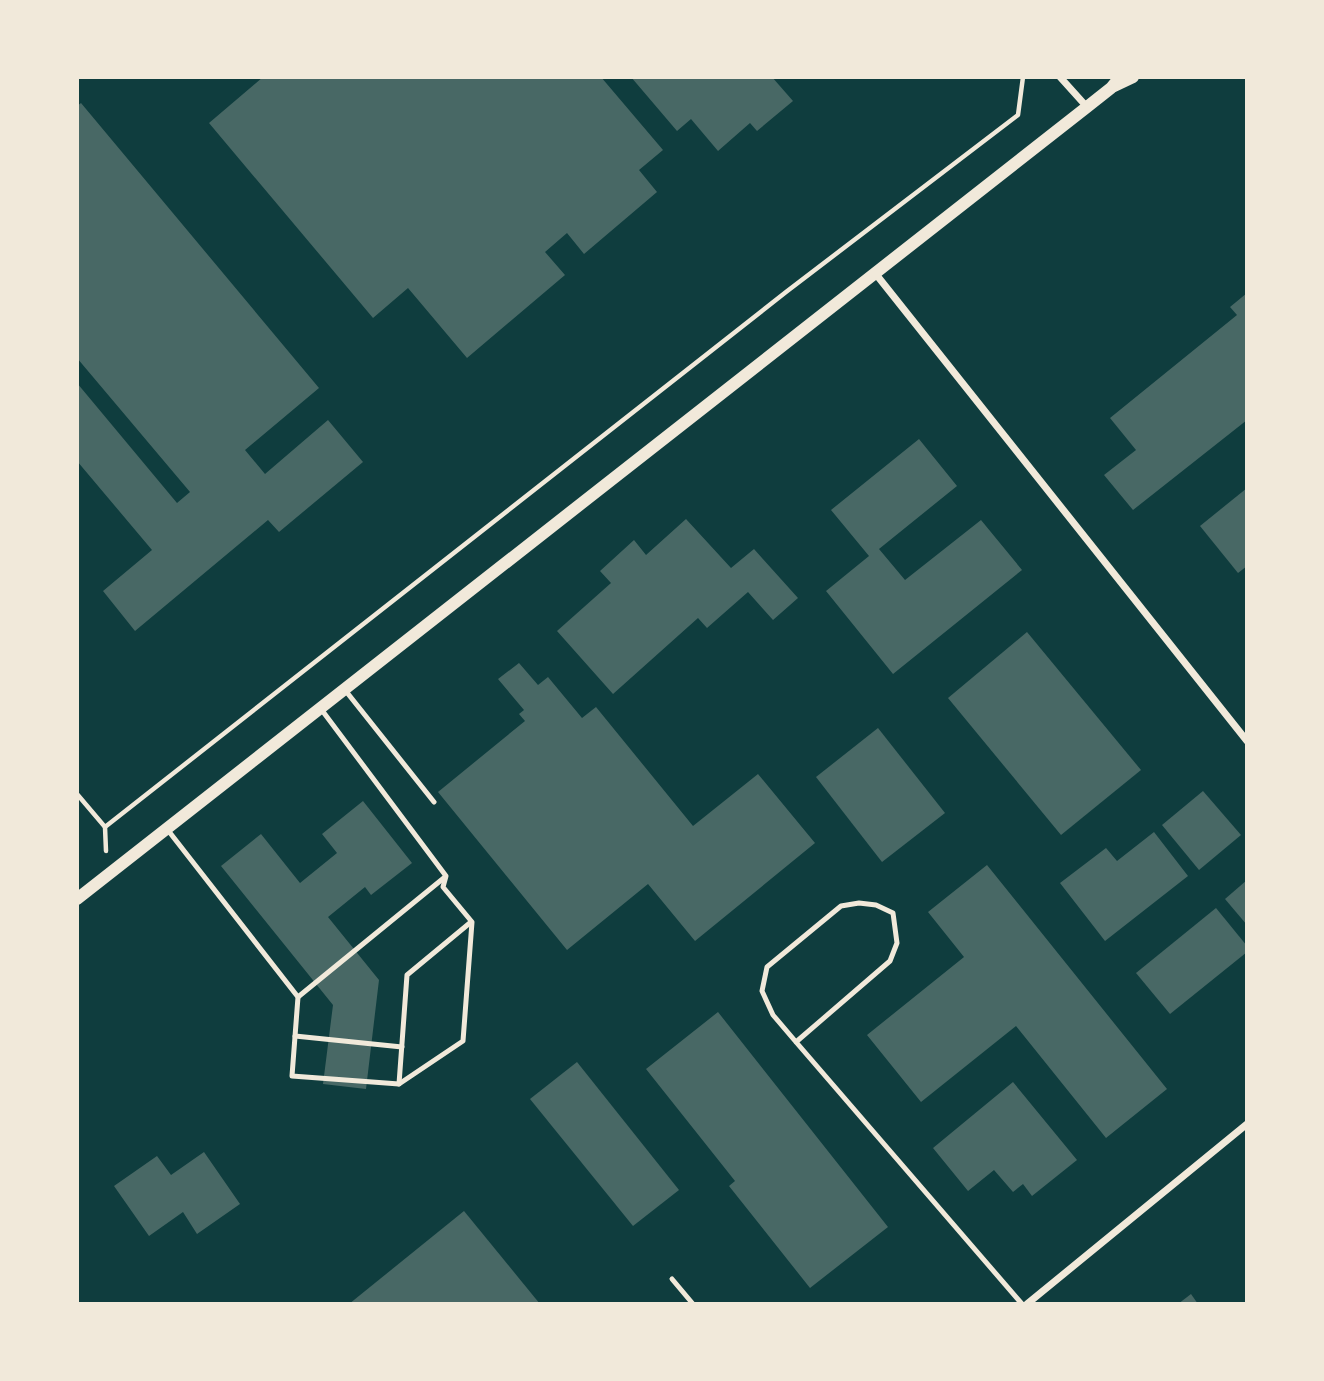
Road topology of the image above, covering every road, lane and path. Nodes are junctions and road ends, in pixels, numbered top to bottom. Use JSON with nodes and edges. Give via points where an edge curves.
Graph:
{"nodes":[{"id":1,"x":1023,"y":77,"type":"edge"},
{"id":2,"x":1060,"y":77,"type":"edge"},
{"id":3,"x":1120,"y":77,"type":"edge"},
{"id":4,"x":1133,"y":77,"type":"edge"},
{"id":5,"x":1111,"y":88,"type":"junction"},
{"id":6,"x":1087,"y":107,"type":"junction"},
{"id":7,"x":875,"y":273,"type":"junction"},
{"id":8,"x":345,"y":690,"type":"junction"},
{"id":9,"x":321,"y":709,"type":"junction"},
{"id":10,"x":1247,"y":741,"type":"edge"},
{"id":11,"x":77,"y":794,"type":"edge"},
{"id":12,"x":433,"y":802,"type":"dead end"},
{"id":13,"x":167,"y":829,"type":"junction"},
{"id":14,"x":446,"y":876,"type":"junction"},
{"id":15,"x":77,"y":899,"type":"edge"},
{"id":16,"x":472,"y":922,"type":"junction"},
{"id":17,"x":298,"y":997,"type":"junction"},
{"id":18,"x":295,"y":1036,"type":"junction"},
{"id":19,"x":796,"y":1042,"type":"junction"},
{"id":20,"x":401,"y":1046,"type":"junction"},
{"id":21,"x":399,"y":1084,"type":"junction"},
{"id":22,"x":1247,"y":1124,"type":"edge"},
{"id":23,"x":672,"y":1279,"type":"dead end"},
{"id":24,"x":693,"y":1304,"type":"edge"},
{"id":25,"x":1025,"y":1304,"type":"edge"}],
"edges":[{"from":1,"to":11,"type":"path","via":[[1018,115],[105,827]]},
{"from":2,"to":6,"type":"street"},
{"from":3,"to":5,"type":"street"},
{"from":4,"to":5,"type":"street"},
{"from":5,"to":6,"type":"street"},
{"from":6,"to":7,"type":"street"},
{"from":7,"to":8,"type":"street"},
{"from":7,"to":10,"type":"street"},
{"from":8,"to":9,"type":"street"},
{"from":8,"to":12,"type":"lane"},
{"from":9,"to":13,"type":"street"},
{"from":9,"to":14,"type":"lane"},
{"from":13,"to":15,"type":"street"},
{"from":13,"to":17,"type":"lane"},
{"from":14,"to":16,"type":"lane","via":[[443,887]]},
{"from":14,"to":17,"type":"lane"},
{"from":16,"to":20,"type":"lane","via":[[407,975]]},
{"from":16,"to":21,"type":"lane","via":[[463,1041]]},
{"from":17,"to":18,"type":"lane"},
{"from":18,"to":20,"type":"lane"},
{"from":18,"to":21,"type":"lane","via":[[292,1076]]},
{"from":19,"to":19,"type":"lane","via":[[774,1016],[762,991],[767,967],[841,906],[876,905],[893,913],[897,943],[890,961]]},
{"from":19,"to":25,"type":"lane"},
{"from":20,"to":21,"type":"lane"},
{"from":22,"to":25,"type":"street"},
{"from":23,"to":24,"type":"lane"}]}
